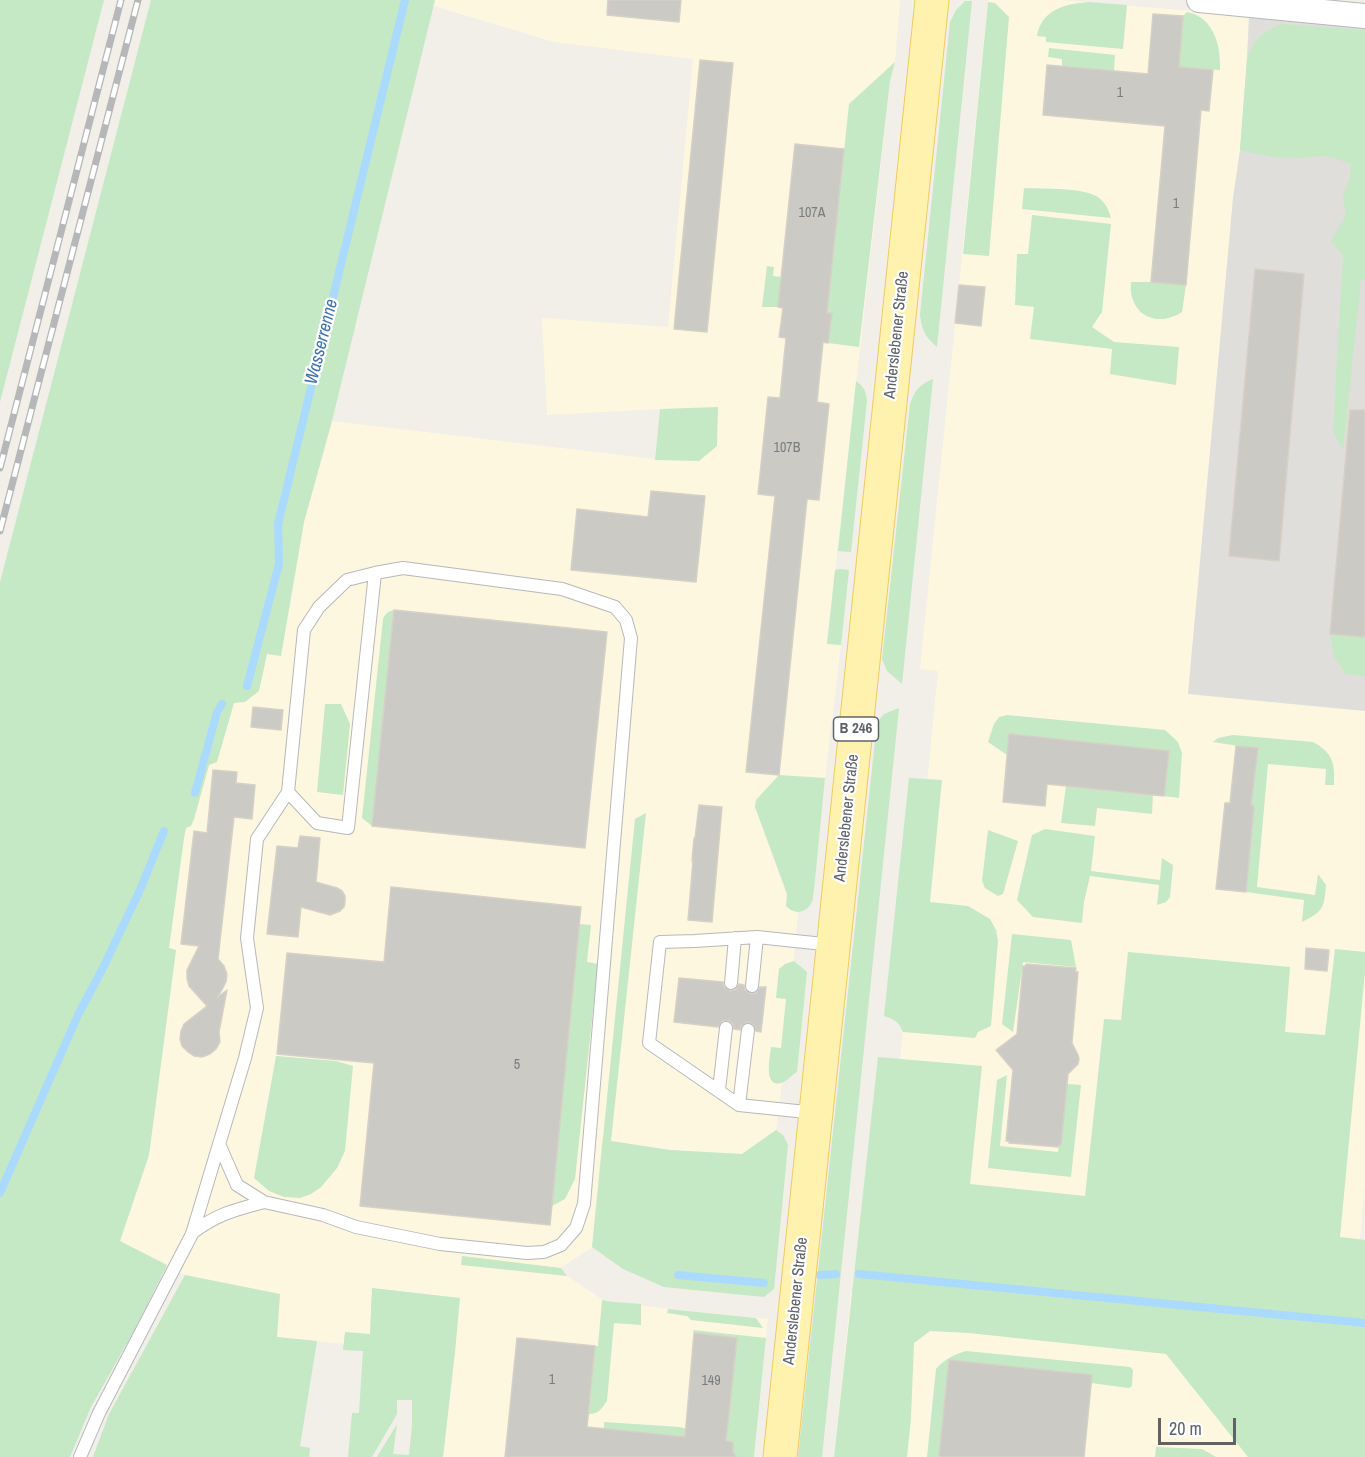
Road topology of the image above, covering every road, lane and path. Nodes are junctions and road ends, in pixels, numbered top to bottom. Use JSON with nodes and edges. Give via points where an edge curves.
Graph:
{"nodes":[{"id":1,"x":932,"y":0,"type":"edge"},
{"id":2,"x":1199,"y":0,"type":"edge"},
{"id":3,"x":1365,"y":16,"type":"edge"},
{"id":4,"x":375,"y":573,"type":"junction"},
{"id":5,"x":288,"y":792,"type":"junction"},
{"id":6,"x":757,"y":937,"type":"junction"},
{"id":7,"x":735,"y":938,"type":"junction"},
{"id":8,"x":834,"y":945,"type":"junction"},
{"id":9,"x":731,"y":983,"type":"dead end"},
{"id":10,"x":752,"y":986,"type":"dead end"},
{"id":11,"x":726,"y":1028,"type":"dead end"},
{"id":12,"x":748,"y":1030,"type":"dead end"},
{"id":13,"x":719,"y":1090,"type":"junction"},
{"id":14,"x":739,"y":1104,"type":"junction"},
{"id":15,"x":816,"y":1113,"type":"junction"},
{"id":16,"x":219,"y":1143,"type":"junction"},
{"id":17,"x":264,"y":1202,"type":"junction"},
{"id":18,"x":192,"y":1234,"type":"junction"},
{"id":19,"x":80,"y":1457,"type":"edge"},
{"id":20,"x":780,"y":1457,"type":"edge"}],
"edges":[{"from":1,"to":8,"type":"main road","name":"Anderslebener Straße","number":"B 246"},
{"from":2,"to":3,"type":"street"},
{"from":4,"to":5,"type":"lane","via":[[347,580],[320,606],[304,630]]},
{"from":4,"to":5,"type":"lane","via":[[348,828],[317,823]]},
{"from":4,"to":17,"type":"lane","via":[[403,568],[562,589],[615,607],[626,620],[631,638],[584,1204],[576,1228],[561,1245],[527,1253],[440,1244]]},
{"from":5,"to":16,"type":"lane","via":[[257,839],[247,938],[257,1008]]},
{"from":6,"to":7,"type":"lane"},
{"from":6,"to":8,"type":"lane"},
{"from":6,"to":10,"type":"lane"},
{"from":7,"to":9,"type":"lane"},
{"from":7,"to":13,"type":"lane","via":[[660,942],[650,1043]]},
{"from":8,"to":15,"type":"main road","name":"Anderslebener Straße","number":"B 246"},
{"from":11,"to":13,"type":"lane"},
{"from":12,"to":14,"type":"lane"},
{"from":13,"to":14,"type":"lane"},
{"from":14,"to":15,"type":"lane"},
{"from":15,"to":20,"type":"main road","name":"Anderslebener Straße","number":"B 246"},
{"from":16,"to":17,"type":"lane","via":[[237,1185]]},
{"from":16,"to":18,"type":"lane"},
{"from":17,"to":18,"type":"lane","via":[[230,1211]]},
{"from":18,"to":19,"type":"lane"}]}
